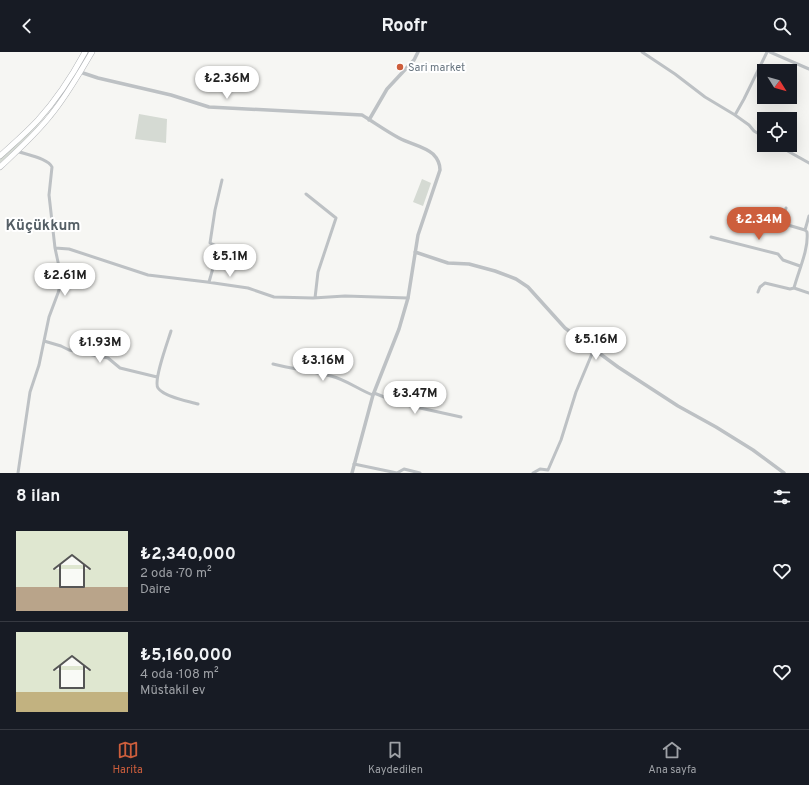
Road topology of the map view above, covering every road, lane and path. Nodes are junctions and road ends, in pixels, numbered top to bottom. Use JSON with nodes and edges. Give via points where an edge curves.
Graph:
{"nodes":[{"id":1,"x":85,"y":52,"type":"edge"},
{"id":2,"x":92,"y":52,"type":"edge"},
{"id":3,"x":418,"y":52,"type":"edge"},
{"id":4,"x":642,"y":52,"type":"edge"},
{"id":5,"x":767,"y":52,"type":"edge"},
{"id":6,"x":770,"y":52,"type":"edge"},
{"id":7,"x":809,"y":69,"type":"edge"},
{"id":8,"x":78,"y":70,"type":"junction"},
{"id":9,"x":735,"y":115,"type":"junction"},
{"id":10,"x":370,"y":120,"type":"junction"},
{"id":11,"x":757,"y":133,"type":"edge"},
{"id":12,"x":17,"y":151,"type":"junction"},
{"id":13,"x":789,"y":152,"type":"edge"},
{"id":14,"x":0,"y":156,"type":"edge"},
{"id":15,"x":809,"y":163,"type":"edge"},
{"id":16,"x":0,"y":167,"type":"edge"},
{"id":17,"x":222,"y":180,"type":"dead end"},
{"id":18,"x":306,"y":194,"type":"dead end"},
{"id":19,"x":786,"y":208,"type":"dead end"},
{"id":20,"x":809,"y":216,"type":"edge"},
{"id":21,"x":805,"y":230,"type":"junction"},
{"id":22,"x":711,"y":237,"type":"dead end"},
{"id":23,"x":56,"y":248,"type":"junction"},
{"id":24,"x":415,"y":252,"type":"junction"},
{"id":25,"x":800,"y":266,"type":"junction"},
{"id":26,"x":209,"y":282,"type":"junction"},
{"id":27,"x":794,"y":288,"type":"junction"},
{"id":28,"x":758,"y":292,"type":"dead end"},
{"id":29,"x":809,"y":293,"type":"edge"},
{"id":30,"x":316,"y":298,"type":"junction"},
{"id":31,"x":408,"y":298,"type":"junction"},
{"id":32,"x":171,"y":332,"type":"dead end"},
{"id":33,"x":44,"y":341,"type":"junction"},
{"id":34,"x":594,"y":349,"type":"junction"},
{"id":35,"x":273,"y":364,"type":"dead end"},
{"id":36,"x":157,"y":377,"type":"junction"},
{"id":37,"x":374,"y":394,"type":"junction"},
{"id":38,"x":198,"y":404,"type":"dead end"},
{"id":39,"x":460,"y":417,"type":"dead end"},
{"id":40,"x":354,"y":464,"type":"junction"},
{"id":41,"x":18,"y":473,"type":"edge"},
{"id":42,"x":352,"y":473,"type":"edge"},
{"id":43,"x":420,"y":473,"type":"edge"},
{"id":44,"x":533,"y":473,"type":"edge"},
{"id":45,"x":784,"y":473,"type":"edge"}],
"edges":[{"from":1,"to":8,"type":"highway"},
{"from":2,"to":8,"type":"highway"},
{"from":3,"to":10,"type":"street","via":[[414,60],[387,88]]},
{"from":4,"to":9,"type":"street"},
{"from":5,"to":9,"type":"street"},
{"from":6,"to":7,"type":"street"},
{"from":8,"to":10,"type":"street","via":[[98,78],[171,95],[208,107],[362,115]]},
{"from":8,"to":12,"type":"highway","via":[[51,115]]},
{"from":8,"to":14,"type":"highway","via":[[42,115]]},
{"from":9,"to":11,"type":"street"},
{"from":10,"to":24,"type":"street","via":[[401,139],[432,153],[440,164]]},
{"from":12,"to":16,"type":"highway"},
{"from":12,"to":23,"type":"street","via":[[44,159],[52,167],[49,195]]},
{"from":13,"to":15,"type":"street"},
{"from":17,"to":26,"type":"street","via":[[210,243],[219,247]]},
{"from":18,"to":30,"type":"street","via":[[336,218],[318,272]]},
{"from":19,"to":21,"type":"street","via":[[781,223]]},
{"from":20,"to":21,"type":"street"},
{"from":21,"to":25,"type":"street","via":[[808,236]]},
{"from":22,"to":25,"type":"street","via":[[778,254],[783,260]]},
{"from":23,"to":26,"type":"street","via":[[69,249],[148,275]]},
{"from":23,"to":33,"type":"street","via":[[61,282]]},
{"from":24,"to":31,"type":"street"},
{"from":24,"to":34,"type":"street","via":[[448,263],[475,265],[516,279],[528,287],[565,328]]},
{"from":25,"to":27,"type":"street"},
{"from":26,"to":30,"type":"street","via":[[248,288],[274,297]]},
{"from":27,"to":28,"type":"street","via":[[765,282]]},
{"from":27,"to":29,"type":"street"},
{"from":30,"to":31,"type":"street"},
{"from":31,"to":37,"type":"street"},
{"from":32,"to":36,"type":"street"},
{"from":33,"to":36,"type":"street","via":[[69,350],[108,358],[120,368]]},
{"from":33,"to":41,"type":"street","via":[[29,398]]},
{"from":34,"to":44,"type":"street","via":[[548,470],[540,469]]},
{"from":34,"to":45,"type":"street","via":[[678,406],[753,450]]},
{"from":35,"to":37,"type":"street","via":[[332,376]]},
{"from":36,"to":38,"type":"street","via":[[158,389],[169,396]]},
{"from":37,"to":39,"type":"street","via":[[402,404]]},
{"from":37,"to":40,"type":"street"},
{"from":40,"to":42,"type":"street"},
{"from":40,"to":43,"type":"street","via":[[397,473],[404,469]]}]}
